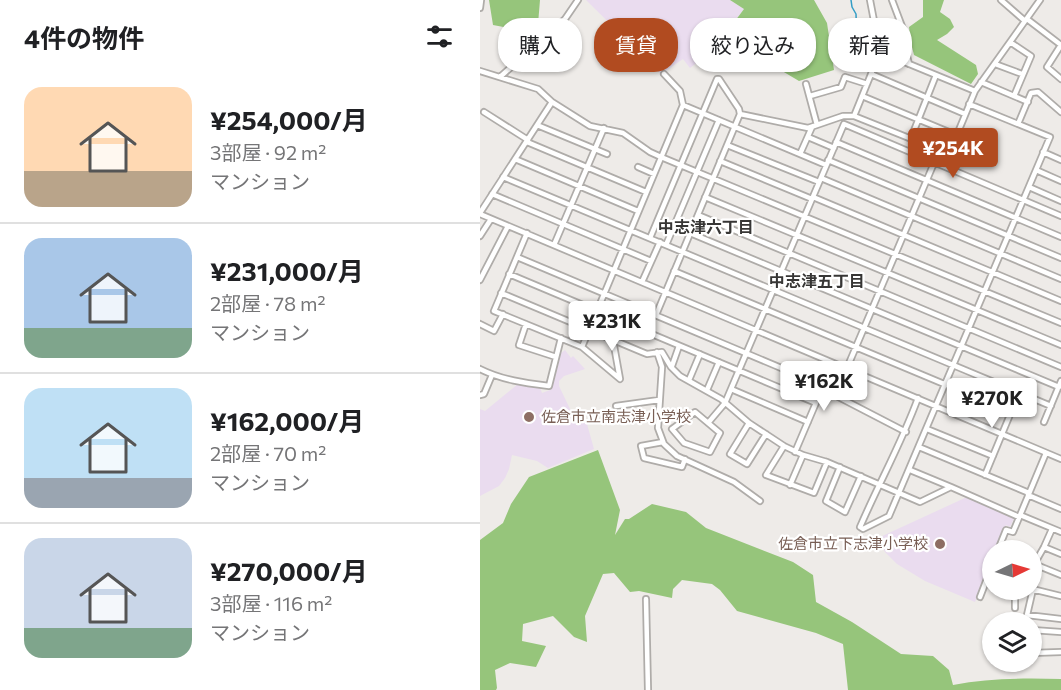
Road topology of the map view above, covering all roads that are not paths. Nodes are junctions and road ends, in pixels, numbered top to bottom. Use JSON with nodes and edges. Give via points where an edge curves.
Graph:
{"nodes":[{"id":1,"x":481,"y":0,"type":"edge"},
{"id":2,"x":578,"y":0,"type":"edge"},
{"id":3,"x":870,"y":0,"type":"edge"},
{"id":4,"x":892,"y":0,"type":"edge"},
{"id":5,"x":1001,"y":0,"type":"edge"},
{"id":6,"x":1040,"y":0,"type":"edge"},
{"id":7,"x":480,"y":8,"type":"edge"},
{"id":8,"x":873,"y":18,"type":"edge"},
{"id":9,"x":899,"y":18,"type":"edge"},
{"id":10,"x":1026,"y":20,"type":"junction"},
{"id":11,"x":1010,"y":42,"type":"junction"},
{"id":12,"x":1061,"y":45,"type":"edge"},
{"id":13,"x":995,"y":64,"type":"junction"},
{"id":14,"x":912,"y":65,"type":"edge"},
{"id":15,"x":480,"y":71,"type":"edge"},
{"id":16,"x":664,"y":74,"type":"dead end"},
{"id":17,"x":871,"y":74,"type":"joint"},
{"id":18,"x":1023,"y":74,"type":"junction"},
{"id":19,"x":936,"y":75,"type":"junction"},
{"id":20,"x":500,"y":78,"type":"junction"},
{"id":21,"x":1061,"y":79,"type":"edge"},
{"id":22,"x":981,"y":82,"type":"junction"},
{"id":23,"x":806,"y":84,"type":"dead end"},
{"id":24,"x":867,"y":84,"type":"junction"},
{"id":25,"x":975,"y":91,"type":"junction"},
{"id":26,"x":810,"y":96,"type":"junction"},
{"id":27,"x":862,"y":96,"type":"junction"},
{"id":28,"x":1014,"y":96,"type":"junction"},
{"id":29,"x":927,"y":98,"type":"junction"},
{"id":30,"x":552,"y":102,"type":"junction"},
{"id":31,"x":1028,"y":102,"type":"junction"},
{"id":32,"x":969,"y":104,"type":"junction"},
{"id":33,"x":683,"y":105,"type":"junction"},
{"id":34,"x":484,"y":112,"type":"dead end"},
{"id":35,"x":1061,"y":112,"type":"edge"},
{"id":36,"x":702,"y":113,"type":"junction"},
{"id":37,"x":740,"y":114,"type":"junction"},
{"id":38,"x":965,"y":114,"type":"junction"},
{"id":39,"x":854,"y":116,"type":"junction"},
{"id":40,"x":918,"y":119,"type":"junction"},
{"id":41,"x":719,"y":120,"type":"junction"},
{"id":42,"x":1018,"y":124,"type":"junction"},
{"id":43,"x":537,"y":125,"type":"junction"},
{"id":44,"x":815,"y":126,"type":"junction"},
{"id":45,"x":735,"y":127,"type":"junction"},
{"id":46,"x":604,"y":128,"type":"junction"},
{"id":47,"x":956,"y":135,"type":"junction"},
{"id":48,"x":808,"y":137,"type":"junction"},
{"id":49,"x":911,"y":138,"type":"junction"},
{"id":50,"x":527,"y":141,"type":"junction"},
{"id":51,"x":727,"y":145,"type":"junction"},
{"id":52,"x":835,"y":145,"type":"junction"},
{"id":53,"x":595,"y":149,"type":"junction"},
{"id":54,"x":1043,"y":152,"type":"junction"},
{"id":55,"x":606,"y":154,"type":"dead end"},
{"id":56,"x":800,"y":154,"type":"junction"},
{"id":57,"x":661,"y":157,"type":"junction"},
{"id":58,"x":515,"y":159,"type":"junction"},
{"id":59,"x":1061,"y":160,"type":"edge"},
{"id":60,"x":720,"y":161,"type":"junction"},
{"id":61,"x":827,"y":163,"type":"junction"},
{"id":62,"x":934,"y":163,"type":"junction"},
{"id":63,"x":680,"y":164,"type":"junction"},
{"id":64,"x":588,"y":167,"type":"junction"},
{"id":65,"x":638,"y":167,"type":"dead end"},
{"id":66,"x":1036,"y":170,"type":"junction"},
{"id":67,"x":697,"y":171,"type":"junction"},
{"id":68,"x":654,"y":174,"type":"junction"},
{"id":69,"x":504,"y":177,"type":"junction"},
{"id":70,"x":713,"y":178,"type":"junction"},
{"id":71,"x":820,"y":180,"type":"junction"},
{"id":72,"x":926,"y":181,"type":"junction"},
{"id":73,"x":1061,"y":181,"type":"edge"},
{"id":74,"x":580,"y":186,"type":"junction"},
{"id":75,"x":1029,"y":187,"type":"junction"},
{"id":76,"x":646,"y":192,"type":"junction"},
{"id":77,"x":492,"y":194,"type":"junction"},
{"id":78,"x":705,"y":197,"type":"junction"},
{"id":79,"x":812,"y":198,"type":"junction"},
{"id":80,"x":919,"y":198,"type":"junction"},
{"id":81,"x":1023,"y":200,"type":"junction"},
{"id":82,"x":1061,"y":201,"type":"edge"},
{"id":83,"x":572,"y":206,"type":"junction"},
{"id":84,"x":638,"y":211,"type":"junction"},
{"id":85,"x":480,"y":212,"type":"edge"},
{"id":86,"x":698,"y":215,"type":"junction"},
{"id":87,"x":805,"y":216,"type":"junction"},
{"id":88,"x":912,"y":216,"type":"junction"},
{"id":89,"x":1061,"y":216,"type":"edge"},
{"id":90,"x":1016,"y":218,"type":"junction"},
{"id":91,"x":491,"y":219,"type":"junction"},
{"id":92,"x":564,"y":224,"type":"junction"},
{"id":93,"x":508,"y":226,"type":"junction"},
{"id":94,"x":630,"y":230,"type":"junction"},
{"id":95,"x":527,"y":233,"type":"junction"},
{"id":96,"x":690,"y":233,"type":"junction"},
{"id":97,"x":903,"y":235,"type":"junction"},
{"id":98,"x":480,"y":236,"type":"edge"},
{"id":99,"x":796,"y":236,"type":"junction"},
{"id":100,"x":1008,"y":236,"type":"junction"},
{"id":101,"x":1061,"y":237,"type":"edge"},
{"id":102,"x":650,"y":238,"type":"junction"},
{"id":103,"x":660,"y":242,"type":"junction"},
{"id":104,"x":554,"y":245,"type":"junction"},
{"id":105,"x":666,"y":245,"type":"junction"},
{"id":106,"x":623,"y":249,"type":"junction"},
{"id":107,"x":682,"y":252,"type":"junction"},
{"id":108,"x":789,"y":254,"type":"junction"},
{"id":109,"x":895,"y":254,"type":"junction"},
{"id":110,"x":1001,"y":254,"type":"junction"},
{"id":111,"x":517,"y":257,"type":"junction"},
{"id":112,"x":1061,"y":258,"type":"edge"},
{"id":113,"x":651,"y":261,"type":"junction"},
{"id":114,"x":614,"y":271,"type":"junction"},
{"id":115,"x":674,"y":271,"type":"junction"},
{"id":116,"x":781,"y":272,"type":"junction"},
{"id":117,"x":993,"y":272,"type":"junction"},
{"id":118,"x":887,"y":273,"type":"junction"},
{"id":119,"x":509,"y":274,"type":"junction"},
{"id":120,"x":1061,"y":279,"type":"edge"},
{"id":121,"x":480,"y":280,"type":"edge"},
{"id":122,"x":642,"y":282,"type":"junction"},
{"id":123,"x":773,"y":290,"type":"junction"},
{"id":124,"x":985,"y":291,"type":"junction"},
{"id":125,"x":665,"y":292,"type":"junction"},
{"id":126,"x":879,"y":292,"type":"junction"},
{"id":127,"x":501,"y":293,"type":"junction"},
{"id":128,"x":604,"y":294,"type":"junction"},
{"id":129,"x":1061,"y":301,"type":"edge"},
{"id":130,"x":765,"y":309,"type":"junction"},
{"id":131,"x":872,"y":309,"type":"junction"},
{"id":132,"x":977,"y":310,"type":"junction"},
{"id":133,"x":597,"y":311,"type":"junction"},
{"id":134,"x":503,"y":315,"type":"junction"},
{"id":135,"x":656,"y":315,"type":"junction"},
{"id":136,"x":1061,"y":323,"type":"edge"},
{"id":137,"x":480,"y":324,"type":"edge"},
{"id":138,"x":526,"y":324,"type":"junction"},
{"id":139,"x":864,"y":328,"type":"junction"},
{"id":140,"x":970,"y":328,"type":"junction"},
{"id":141,"x":589,"y":330,"type":"junction"},
{"id":142,"x":756,"y":331,"type":"junction"},
{"id":143,"x":561,"y":338,"type":"junction"},
{"id":144,"x":613,"y":340,"type":"junction"},
{"id":145,"x":1061,"y":345,"type":"edge"},
{"id":146,"x":679,"y":346,"type":"junction"},
{"id":147,"x":856,"y":346,"type":"junction"},
{"id":148,"x":582,"y":347,"type":"junction"},
{"id":149,"x":962,"y":347,"type":"junction"},
{"id":150,"x":657,"y":352,"type":"junction"},
{"id":151,"x":746,"y":353,"type":"junction"},
{"id":152,"x":699,"y":354,"type":"junction"},
{"id":153,"x":556,"y":357,"type":"junction"},
{"id":154,"x":719,"y":362,"type":"junction"},
{"id":155,"x":833,"y":363,"type":"junction"},
{"id":156,"x":672,"y":366,"type":"junction"},
{"id":157,"x":954,"y":366,"type":"junction"},
{"id":158,"x":1061,"y":367,"type":"edge"},
{"id":159,"x":480,"y":369,"type":"edge"},
{"id":160,"x":847,"y":369,"type":"junction"},
{"id":161,"x":739,"y":371,"type":"junction"},
{"id":162,"x":492,"y":375,"type":"junction"},
{"id":163,"x":689,"y":380,"type":"junction"},
{"id":164,"x":946,"y":384,"type":"junction"},
{"id":165,"x":1060,"y":384,"type":"edge"},
{"id":166,"x":823,"y":387,"type":"junction"},
{"id":167,"x":731,"y":389,"type":"junction"},
{"id":168,"x":707,"y":390,"type":"junction"},
{"id":169,"x":1019,"y":393,"type":"junction"},
{"id":170,"x":480,"y":395,"type":"edge"},
{"id":171,"x":918,"y":398,"type":"junction"},
{"id":172,"x":659,"y":400,"type":"junction"},
{"id":173,"x":725,"y":403,"type":"junction"},
{"id":174,"x":816,"y":403,"type":"junction"},
{"id":175,"x":616,"y":406,"type":"dead end"},
{"id":176,"x":936,"y":406,"type":"junction"},
{"id":177,"x":1051,"y":406,"type":"junction"},
{"id":178,"x":1011,"y":412,"type":"junction"},
{"id":179,"x":808,"y":422,"type":"junction"},
{"id":180,"x":1044,"y":422,"type":"dead end"},
{"id":181,"x":708,"y":423,"type":"junction"},
{"id":182,"x":749,"y":423,"type":"junction"},
{"id":183,"x":927,"y":429,"type":"junction"},
{"id":184,"x":906,"y":432,"type":"junction"},
{"id":185,"x":766,"y":434,"type":"junction"},
{"id":186,"x":1002,"y":434,"type":"junction"},
{"id":187,"x":663,"y":442,"type":"junction"},
{"id":188,"x":784,"y":446,"type":"junction"},
{"id":189,"x":919,"y":447,"type":"junction"},
{"id":190,"x":795,"y":452,"type":"junction"},
{"id":191,"x":1046,"y":453,"type":"junction"},
{"id":192,"x":803,"y":455,"type":"junction"},
{"id":193,"x":993,"y":456,"type":"junction"},
{"id":194,"x":1061,"y":458,"type":"edge"},
{"id":195,"x":685,"y":459,"type":"junction"},
{"id":196,"x":827,"y":462,"type":"junction"},
{"id":197,"x":840,"y":467,"type":"junction"},
{"id":198,"x":910,"y":470,"type":"junction"},
{"id":199,"x":985,"y":475,"type":"junction"},
{"id":200,"x":861,"y":476,"type":"junction"},
{"id":201,"x":878,"y":484,"type":"junction"},
{"id":202,"x":790,"y":485,"type":"junction"},
{"id":203,"x":951,"y":487,"type":"junction"},
{"id":204,"x":900,"y":493,"type":"junction"},
{"id":205,"x":1028,"y":494,"type":"junction"},
{"id":206,"x":760,"y":501,"type":"dead end"},
{"id":207,"x":1061,"y":509,"type":"edge"},
{"id":208,"x":1020,"y":516,"type":"junction"},
{"id":209,"x":1052,"y":529,"type":"junction"},
{"id":210,"x":1061,"y":532,"type":"edge"},
{"id":211,"x":1002,"y":540,"type":"edge"},
{"id":212,"x":1044,"y":547,"type":"junction"},
{"id":213,"x":1042,"y":550,"type":"edge"},
{"id":214,"x":1061,"y":554,"type":"edge"},
{"id":215,"x":1042,"y":569,"type":"edge"},
{"id":216,"x":1061,"y":575,"type":"edge"},
{"id":217,"x":1042,"y":591,"type":"edge"},
{"id":218,"x":982,"y":592,"type":"edge"},
{"id":219,"x":1061,"y":596,"type":"edge"},
{"id":220,"x":980,"y":597,"type":"dead end"},
{"id":221,"x":646,"y":599,"type":"dead end"},
{"id":222,"x":1015,"y":600,"type":"edge"},
{"id":223,"x":1030,"y":600,"type":"edge"},
{"id":224,"x":1015,"y":608,"type":"dead end"},
{"id":225,"x":1061,"y":619,"type":"edge"},
{"id":226,"x":1042,"y":631,"type":"edge"},
{"id":227,"x":1061,"y":632,"type":"edge"},
{"id":228,"x":1061,"y":652,"type":"edge"},
{"id":229,"x":1042,"y":653,"type":"edge"},
{"id":230,"x":648,"y":690,"type":"edge"}],
"edges":[{"from":1,"to":7,"type":"street"},
{"from":2,"to":20,"type":"street","via":[[565,19]]},
{"from":3,"to":8,"type":"street"},
{"from":4,"to":9,"type":"street"},
{"from":5,"to":10,"type":"street"},
{"from":6,"to":10,"type":"street"},
{"from":10,"to":11,"type":"street"},
{"from":10,"to":12,"type":"street"},
{"from":11,"to":13,"type":"street"},
{"from":11,"to":18,"type":"street","via":[[1031,56]]},
{"from":12,"to":21,"type":"street","via":[[1047,67]]},
{"from":13,"to":18,"type":"street"},
{"from":13,"to":22,"type":"street"},
{"from":14,"to":19,"type":"street"},
{"from":15,"to":20,"type":"street"},
{"from":16,"to":33,"type":"street","via":[[680,91]]},
{"from":17,"to":24,"type":"street"},
{"from":17,"to":29,"type":"street"},
{"from":18,"to":28,"type":"street"},
{"from":19,"to":25,"type":"street"},
{"from":19,"to":29,"type":"street"},
{"from":20,"to":30,"type":"street","via":[[538,89]]},
{"from":22,"to":25,"type":"street"},
{"from":22,"to":28,"type":"street"},
{"from":23,"to":26,"type":"street"},
{"from":24,"to":26,"type":"street","via":[[845,77],[841,87]]},
{"from":24,"to":27,"type":"street"},
{"from":25,"to":32,"type":"street"},
{"from":26,"to":44,"type":"street"},
{"from":27,"to":39,"type":"street"},
{"from":27,"to":40,"type":"street"},
{"from":28,"to":31,"type":"street"},
{"from":29,"to":38,"type":"street"},
{"from":29,"to":40,"type":"street"},
{"from":30,"to":43,"type":"street"},
{"from":30,"to":46,"type":"street","via":[[590,126]]},
{"from":31,"to":35,"type":"street","via":[[1031,93],[1038,92]]},
{"from":31,"to":42,"type":"street"},
{"from":32,"to":38,"type":"street"},
{"from":32,"to":42,"type":"street"},
{"from":33,"to":36,"type":"street"},
{"from":33,"to":57,"type":"street"},
{"from":34,"to":50,"type":"street"},
{"from":36,"to":37,"type":"street","via":[[719,79]]},
{"from":36,"to":41,"type":"street"},
{"from":36,"to":63,"type":"street"},
{"from":37,"to":44,"type":"street","via":[[808,128]]},
{"from":37,"to":45,"type":"street"},
{"from":38,"to":47,"type":"street"},
{"from":39,"to":44,"type":"street"},
{"from":39,"to":49,"type":"street"},
{"from":40,"to":47,"type":"street"},
{"from":40,"to":49,"type":"street"},
{"from":41,"to":45,"type":"street"},
{"from":41,"to":67,"type":"street"},
{"from":42,"to":54,"type":"street","via":[[1050,137]]},
{"from":43,"to":50,"type":"street"},
{"from":43,"to":53,"type":"street"},
{"from":44,"to":48,"type":"street"},
{"from":45,"to":51,"type":"street"},
{"from":45,"to":56,"type":"street"},
{"from":46,"to":53,"type":"street"},
{"from":46,"to":57,"type":"street","via":[[623,133]]},
{"from":47,"to":49,"type":"street","via":[[949,154]]},
{"from":48,"to":52,"type":"street"},
{"from":48,"to":56,"type":"street"},
{"from":50,"to":58,"type":"street"},
{"from":50,"to":64,"type":"street"},
{"from":51,"to":60,"type":"street"},
{"from":51,"to":71,"type":"street"},
{"from":52,"to":61,"type":"street"},
{"from":52,"to":62,"type":"street","via":[[844,124]]},
{"from":52,"to":72,"type":"street"},
{"from":53,"to":55,"type":"street"},
{"from":53,"to":64,"type":"street"},
{"from":54,"to":59,"type":"street"},
{"from":54,"to":66,"type":"street"},
{"from":56,"to":61,"type":"street"},
{"from":57,"to":63,"type":"street"},
{"from":57,"to":68,"type":"street"},
{"from":58,"to":69,"type":"street"},
{"from":58,"to":74,"type":"street"},
{"from":60,"to":70,"type":"street"},
{"from":60,"to":79,"type":"street"},
{"from":61,"to":71,"type":"street"},
{"from":61,"to":80,"type":"street"},
{"from":62,"to":72,"type":"street"},
{"from":62,"to":81,"type":"street"},
{"from":63,"to":67,"type":"street"},
{"from":63,"to":102,"type":"street"},
{"from":64,"to":74,"type":"street"},
{"from":64,"to":76,"type":"street"},
{"from":65,"to":68,"type":"street"},
{"from":66,"to":73,"type":"street"},
{"from":66,"to":75,"type":"street"},
{"from":67,"to":70,"type":"street"},
{"from":67,"to":105,"type":"street"},
{"from":68,"to":76,"type":"street"},
{"from":69,"to":77,"type":"street"},
{"from":69,"to":83,"type":"street"},
{"from":70,"to":78,"type":"street"},
{"from":70,"to":87,"type":"street"},
{"from":71,"to":79,"type":"street"},
{"from":71,"to":88,"type":"street"},
{"from":72,"to":80,"type":"street"},
{"from":72,"to":90,"type":"street"},
{"from":74,"to":83,"type":"street"},
{"from":74,"to":84,"type":"street"},
{"from":75,"to":81,"type":"street"},
{"from":75,"to":82,"type":"street"},
{"from":76,"to":84,"type":"street"},
{"from":77,"to":85,"type":"street"},
{"from":77,"to":92,"type":"street"},
{"from":78,"to":86,"type":"street"},
{"from":78,"to":99,"type":"street"},
{"from":79,"to":87,"type":"street"},
{"from":79,"to":97,"type":"street"},
{"from":80,"to":88,"type":"street"},
{"from":80,"to":100,"type":"street"},
{"from":81,"to":89,"type":"street"},
{"from":81,"to":90,"type":"street"},
{"from":83,"to":92,"type":"street"},
{"from":83,"to":94,"type":"street"},
{"from":84,"to":94,"type":"street"},
{"from":85,"to":91,"type":"street"},
{"from":86,"to":96,"type":"street"},
{"from":86,"to":108,"type":"street"},
{"from":87,"to":99,"type":"street"},
{"from":87,"to":109,"type":"street"},
{"from":88,"to":97,"type":"street"},
{"from":88,"to":110,"type":"street"},
{"from":90,"to":100,"type":"street"},
{"from":90,"to":101,"type":"street"},
{"from":91,"to":93,"type":"street"},
{"from":91,"to":98,"type":"street"},
{"from":92,"to":104,"type":"street"},
{"from":92,"to":106,"type":"street"},
{"from":93,"to":95,"type":"street"},
{"from":93,"to":121,"type":"street"},
{"from":94,"to":102,"type":"street"},
{"from":94,"to":106,"type":"street"},
{"from":95,"to":104,"type":"street"},
{"from":95,"to":111,"type":"street"},
{"from":96,"to":107,"type":"street"},
{"from":96,"to":116,"type":"street"},
{"from":97,"to":109,"type":"street"},
{"from":97,"to":117,"type":"street"},
{"from":99,"to":108,"type":"street"},
{"from":99,"to":118,"type":"street"},
{"from":100,"to":110,"type":"street"},
{"from":100,"to":112,"type":"street"},
{"from":102,"to":103,"type":"street"},
{"from":103,"to":105,"type":"street"},
{"from":103,"to":113,"type":"street"},
{"from":104,"to":114,"type":"street"},
{"from":105,"to":107,"type":"street"},
{"from":106,"to":113,"type":"street"},
{"from":106,"to":114,"type":"street"},
{"from":107,"to":115,"type":"street"},
{"from":107,"to":123,"type":"street"},
{"from":108,"to":116,"type":"street"},
{"from":108,"to":126,"type":"street"},
{"from":109,"to":118,"type":"street"},
{"from":109,"to":124,"type":"street"},
{"from":110,"to":117,"type":"street"},
{"from":110,"to":120,"type":"street"},
{"from":111,"to":119,"type":"street"},
{"from":111,"to":128,"type":"street"},
{"from":113,"to":122,"type":"street"},
{"from":114,"to":122,"type":"street"},
{"from":114,"to":128,"type":"street"},
{"from":115,"to":125,"type":"street"},
{"from":115,"to":130,"type":"street"},
{"from":116,"to":123,"type":"street"},
{"from":116,"to":131,"type":"street"},
{"from":117,"to":124,"type":"street"},
{"from":117,"to":129,"type":"street"},
{"from":118,"to":126,"type":"street"},
{"from":118,"to":132,"type":"street"},
{"from":119,"to":127,"type":"street"},
{"from":119,"to":133,"type":"street"},
{"from":122,"to":125,"type":"street"},
{"from":123,"to":130,"type":"street"},
{"from":123,"to":139,"type":"street"},
{"from":124,"to":132,"type":"street"},
{"from":124,"to":136,"type":"street"},
{"from":125,"to":135,"type":"street"},
{"from":125,"to":142,"type":"street"},
{"from":126,"to":131,"type":"street"},
{"from":126,"to":140,"type":"street"},
{"from":127,"to":134,"type":"street","via":[[494,311]]},
{"from":127,"to":141,"type":"street"},
{"from":128,"to":133,"type":"street"},
{"from":128,"to":135,"type":"street"},
{"from":130,"to":142,"type":"street"},
{"from":130,"to":147,"type":"street"},
{"from":131,"to":139,"type":"street"},
{"from":131,"to":149,"type":"street"},
{"from":132,"to":140,"type":"street"},
{"from":132,"to":145,"type":"street"},
{"from":133,"to":141,"type":"street"},
{"from":133,"to":146,"type":"street"},
{"from":134,"to":137,"type":"street","via":[[494,331]]},
{"from":134,"to":138,"type":"street"},
{"from":135,"to":151,"type":"street"},
{"from":138,"to":143,"type":"street"},
{"from":138,"to":153,"type":"street","via":[[519,345]]},
{"from":139,"to":147,"type":"street"},
{"from":139,"to":157,"type":"street"},
{"from":140,"to":149,"type":"street"},
{"from":140,"to":158,"type":"street"},
{"from":141,"to":144,"type":"street"},
{"from":141,"to":148,"type":"street"},
{"from":142,"to":151,"type":"street"},
{"from":142,"to":155,"type":"street"},
{"from":143,"to":148,"type":"street"},
{"from":143,"to":153,"type":"street"},
{"from":144,"to":148,"type":"street","via":[[620,379]]},
{"from":144,"to":150,"type":"street","via":[[642,352]]},
{"from":146,"to":152,"type":"street"},
{"from":146,"to":156,"type":"street"},
{"from":147,"to":160,"type":"street"},
{"from":147,"to":164,"type":"street"},
{"from":149,"to":157,"type":"street"},
{"from":149,"to":165,"type":"street"},
{"from":150,"to":156,"type":"street","via":[[662,352]]},
{"from":150,"to":172,"type":"street","via":[[662,368]]},
{"from":151,"to":161,"type":"street"},
{"from":151,"to":166,"type":"street"},
{"from":152,"to":154,"type":"street"},
{"from":152,"to":163,"type":"street"},
{"from":153,"to":162,"type":"street","via":[[549,386]]},
{"from":154,"to":161,"type":"street"},
{"from":154,"to":168,"type":"street"},
{"from":155,"to":160,"type":"street"},
{"from":155,"to":166,"type":"street"},
{"from":156,"to":163,"type":"street"},
{"from":157,"to":164,"type":"street"},
{"from":157,"to":169,"type":"street"},
{"from":159,"to":162,"type":"street"},
{"from":160,"to":171,"type":"street"},
{"from":161,"to":167,"type":"street"},
{"from":161,"to":174,"type":"street"},
{"from":162,"to":170,"type":"street"},
{"from":163,"to":168,"type":"street"},
{"from":164,"to":176,"type":"street"},
{"from":164,"to":178,"type":"street"},
{"from":165,"to":177,"type":"street"},
{"from":166,"to":174,"type":"street"},
{"from":166,"to":184,"type":"street"},
{"from":167,"to":173,"type":"street"},
{"from":167,"to":179,"type":"street"},
{"from":168,"to":173,"type":"street"},
{"from":169,"to":177,"type":"street"},
{"from":169,"to":178,"type":"street"},
{"from":171,"to":176,"type":"street"},
{"from":171,"to":184,"type":"street"},
{"from":172,"to":175,"type":"street"},
{"from":172,"to":187,"type":"street","via":[[658,428]]},
{"from":173,"to":181,"type":"street"},
{"from":173,"to":182,"type":"street"},
{"from":174,"to":179,"type":"street"},
{"from":176,"to":183,"type":"street"},
{"from":176,"to":186,"type":"street"},
{"from":177,"to":180,"type":"street"},
{"from":178,"to":186,"type":"street"},
{"from":179,"to":190,"type":"street"},
{"from":181,"to":181,"type":"street","via":[[720,434],[710,452],[684,443],[672,429],[695,412]]},
{"from":182,"to":185,"type":"street"},
{"from":182,"to":185,"type":"street","via":[[730,454],[747,464]]},
{"from":183,"to":189,"type":"street"},
{"from":183,"to":193,"type":"street"},
{"from":184,"to":201,"type":"street"},
{"from":185,"to":188,"type":"street"},
{"from":186,"to":191,"type":"street"},
{"from":186,"to":193,"type":"street"},
{"from":187,"to":195,"type":"street","via":[[669,451]]},
{"from":187,"to":195,"type":"street","via":[[641,447],[644,458],[682,467]]},
{"from":188,"to":190,"type":"street"},
{"from":188,"to":202,"type":"street","via":[[766,475]]},
{"from":189,"to":198,"type":"street"},
{"from":189,"to":199,"type":"street"},
{"from":190,"to":192,"type":"street"},
{"from":191,"to":194,"type":"street"},
{"from":191,"to":205,"type":"street"},
{"from":192,"to":196,"type":"street"},
{"from":192,"to":202,"type":"street"},
{"from":193,"to":199,"type":"street"},
{"from":195,"to":206,"type":"street","via":[[734,482]]},
{"from":196,"to":197,"type":"street"},
{"from":196,"to":202,"type":"street","via":[[814,493]]},
{"from":197,"to":200,"type":"street"},
{"from":197,"to":200,"type":"street","via":[[826,501],[845,512]]},
{"from":198,"to":203,"type":"street"},
{"from":198,"to":204,"type":"street"},
{"from":199,"to":205,"type":"street"},
{"from":200,"to":201,"type":"street"},
{"from":201,"to":204,"type":"street"},
{"from":201,"to":204,"type":"street","via":[[860,527],[863,529],[890,516]]},
{"from":203,"to":204,"type":"street","via":[[920,501]]},
{"from":203,"to":208,"type":"street"},
{"from":205,"to":207,"type":"street"},
{"from":205,"to":208,"type":"street"},
{"from":208,"to":209,"type":"street"},
{"from":208,"to":211,"type":"street","via":[[1013,532],[1006,530]]},
{"from":209,"to":210,"type":"street"},
{"from":209,"to":212,"type":"street"},
{"from":212,"to":213,"type":"street"},
{"from":212,"to":214,"type":"street"},
{"from":215,"to":216,"type":"street"},
{"from":217,"to":219,"type":"street"},
{"from":218,"to":220,"type":"street"},
{"from":221,"to":230,"type":"street"},
{"from":222,"to":224,"type":"street"},
{"from":223,"to":225,"type":"street","via":[[1027,615]]},
{"from":226,"to":227,"type":"street"},
{"from":228,"to":229,"type":"street"}]}
